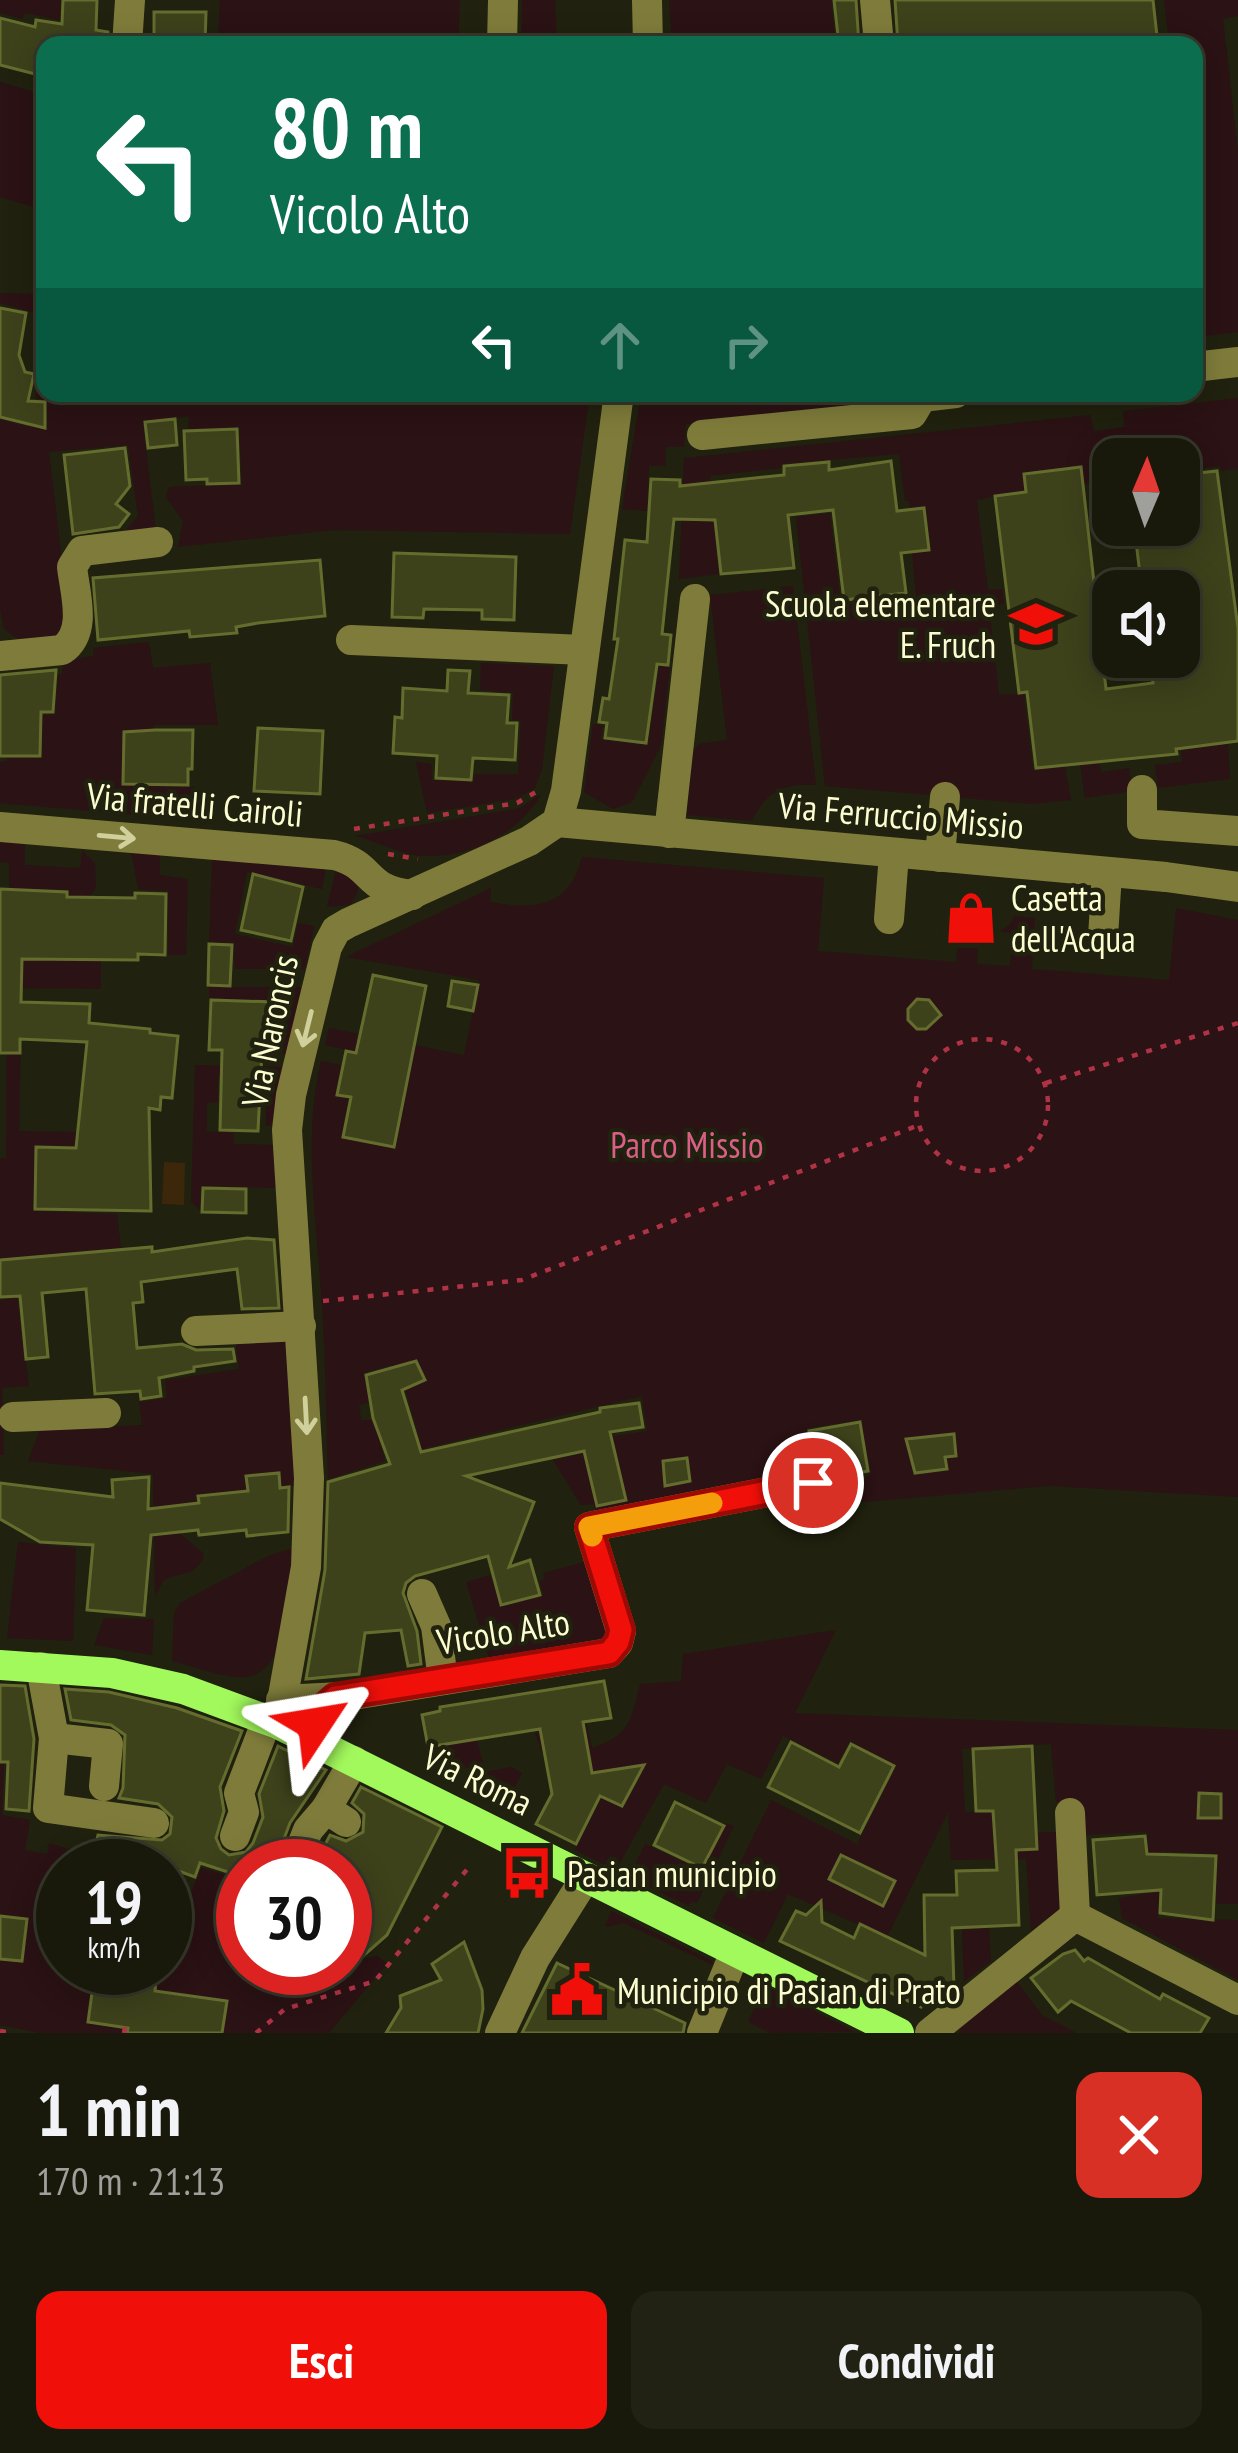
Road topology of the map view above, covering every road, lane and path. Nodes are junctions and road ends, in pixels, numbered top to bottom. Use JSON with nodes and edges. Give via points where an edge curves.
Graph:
{"nodes":[{"id":1,"x":130,"y":0,"type":"edge"},
{"id":2,"x":503,"y":0,"type":"edge"},
{"id":3,"x":646,"y":0,"type":"edge"},
{"id":4,"x":875,"y":0,"type":"edge"},
{"id":5,"x":128,"y":36,"type":"edge"},
{"id":6,"x":502,"y":36,"type":"edge"},
{"id":7,"x":648,"y":36,"type":"edge"},
{"id":8,"x":878,"y":36,"type":"edge"},
{"id":9,"x":1238,"y":362,"type":"edge"},
{"id":10,"x":1203,"y":366,"type":"edge"},
{"id":11,"x":618,"y":402,"type":"edge"},
{"id":12,"x":918,"y":402,"type":"edge"},
{"id":13,"x":702,"y":435,"type":"dead end"},
{"id":14,"x":158,"y":542,"type":"dead end"},
{"id":15,"x":695,"y":599,"type":"dead end"},
{"id":16,"x":351,"y":640,"type":"dead end"},
{"id":17,"x":584,"y":650,"type":"junction"},
{"id":18,"x":0,"y":656,"type":"edge"},
{"id":19,"x":1142,"y":790,"type":"dead end"},
{"id":20,"x":945,"y":797,"type":"dead end"},
{"id":21,"x":557,"y":822,"type":"junction"},
{"id":22,"x":0,"y":827,"type":"edge"},
{"id":23,"x":1238,"y":831,"type":"edge"},
{"id":24,"x":669,"y":833,"type":"junction"},
{"id":25,"x":372,"y":851,"type":"dead end"},
{"id":26,"x":894,"y":854,"type":"junction"},
{"id":27,"x":940,"y":857,"type":"junction"},
{"id":28,"x":425,"y":860,"type":"dead end"},
{"id":29,"x":1107,"y":872,"type":"junction"},
{"id":30,"x":372,"y":882,"type":"junction"},
{"id":31,"x":1238,"y":887,"type":"edge"},
{"id":32,"x":412,"y":895,"type":"junction"},
{"id":33,"x":889,"y":919,"type":"dead end"},
{"id":34,"x":348,"y":922,"type":"junction"},
{"id":35,"x":1103,"y":938,"type":"dead end"},
{"id":36,"x":1238,"y":1023,"type":"edge"},
{"id":37,"x":1046,"y":1083,"type":"junction"},
{"id":38,"x":919,"y":1125,"type":"junction"},
{"id":39,"x":300,"y":1315,"type":"junction"},
{"id":40,"x":196,"y":1331,"type":"dead end"},
{"id":41,"x":106,"y":1413,"type":"dead end"},
{"id":42,"x":13,"y":1417,"type":"dead end"},
{"id":43,"x":813,"y":1483,"type":"dead end"},
{"id":44,"x":422,"y":1594,"type":"dead end"},
{"id":45,"x":0,"y":1665,"type":"edge"},
{"id":46,"x":41,"y":1667,"type":"junction"},
{"id":47,"x":443,"y":1680,"type":"junction"},
{"id":48,"x":335,"y":1697,"type":"junction"},
{"id":49,"x":270,"y":1707,"type":"junction"},
{"id":50,"x":54,"y":1738,"type":"junction"},
{"id":51,"x":318,"y":1744,"type":"junction"},
{"id":52,"x":354,"y":1761,"type":"junction"},
{"id":53,"x":104,"y":1786,"type":"dead end"},
{"id":54,"x":1070,"y":1813,"type":"dead end"},
{"id":55,"x":154,"y":1823,"type":"dead end"},
{"id":56,"x":235,"y":1836,"type":"dead end"},
{"id":57,"x":304,"y":1839,"type":"edge"},
{"id":58,"x":469,"y":1868,"type":"dead end"},
{"id":59,"x":586,"y":1876,"type":"junction"},
{"id":60,"x":1075,"y":1916,"type":"junction"},
{"id":61,"x":735,"y":1952,"type":"junction"},
{"id":62,"x":1238,"y":2000,"type":"edge"},
{"id":63,"x":0,"y":2031,"type":"edge"},
{"id":64,"x":12,"y":2033,"type":"edge"},
{"id":65,"x":256,"y":2033,"type":"edge"},
{"id":66,"x":500,"y":2033,"type":"edge"},
{"id":67,"x":702,"y":2033,"type":"edge"},
{"id":68,"x":899,"y":2033,"type":"edge"},
{"id":69,"x":930,"y":2033,"type":"edge"}],
"edges":[{"from":1,"to":5,"type":"street"},
{"from":2,"to":6,"type":"street"},
{"from":3,"to":7,"type":"street"},
{"from":4,"to":8,"type":"street"},
{"from":9,"to":10,"type":"street"},
{"from":11,"to":17,"type":"street"},
{"from":12,"to":13,"type":"street","via":[[912,414]]},
{"from":14,"to":18,"type":"street","via":[[82,551],[72,567],[78,619],[70,645]]},
{"from":15,"to":24,"type":"street"},
{"from":16,"to":17,"type":"street"},
{"from":17,"to":21,"type":"street"},
{"from":19,"to":23,"type":"street","via":[[1142,824]]},
{"from":20,"to":27,"type":"street"},
{"from":21,"to":24,"type":"street","name":"Via Ferruccio Missio"},
{"from":21,"to":32,"type":"street"},
{"from":22,"to":30,"type":"street","name":"Via fratelli Cairoli","one_way":true,"via":[[334,855],[364,868]]},
{"from":24,"to":26,"type":"street","name":"Via Ferruccio Missio"},
{"from":25,"to":28,"type":"path"},
{"from":26,"to":27,"type":"street","name":"Via Ferruccio Missio"},
{"from":26,"to":33,"type":"street"},
{"from":27,"to":29,"type":"street","name":"Via Ferruccio Missio"},
{"from":29,"to":31,"type":"street","name":"Via Ferruccio Missio"},
{"from":29,"to":35,"type":"street"},
{"from":30,"to":32,"type":"street","name":"Via fratelli Cairoli"},
{"from":30,"to":34,"type":"street","via":[[371,897]]},
{"from":32,"to":34,"type":"street"},
{"from":34,"to":39,"type":"street","name":"Via Naroncis","one_way":true,"via":[[327,947],[291,1095]]},
{"from":36,"to":37,"type":"path"},
{"from":37,"to":38,"type":"path","via":[[1010,1044],[967,1040],[929,1065],[916,1102]]},
{"from":37,"to":38,"type":"path","via":[[1040,1138],[1006,1167],[957,1166],[931,1148]]},
{"from":38,"to":39,"type":"path","via":[[522,1280]]},
{"from":39,"to":40,"type":"street"},
{"from":39,"to":49,"type":"street","name":"Via Naroncis","one_way":true,"via":[[306,1567]]},
{"from":41,"to":42,"type":"street"},
{"from":43,"to":47,"type":"street","name":"Vicolo Alto","via":[[589,1527],[621,1630],[609,1653]]},
{"from":44,"to":47,"type":"street","via":[[436,1626]]},
{"from":45,"to":46,"type":"main road","name":"Via Roma"},
{"from":46,"to":49,"type":"main road","name":"Via Roma","via":[[112,1673]]},
{"from":46,"to":50,"type":"street"},
{"from":47,"to":48,"type":"street","name":"Vicolo Alto"},
{"from":48,"to":49,"type":"street","name":"Vicolo Alto"},
{"from":48,"to":51,"type":"street","via":[[318,1712]]},
{"from":49,"to":51,"type":"main road","name":"Via Roma"},
{"from":49,"to":56,"type":"street","name":"Via Naroncis","via":[[239,1792],[244,1812]]},
{"from":50,"to":53,"type":"street","via":[[108,1744]]},
{"from":50,"to":55,"type":"street","via":[[48,1808]]},
{"from":51,"to":52,"type":"main road","name":"Via Roma"},
{"from":52,"to":57,"type":"street","via":[[336,1815]]},
{"from":52,"to":59,"type":"main road","name":"Via Roma"},
{"from":54,"to":60,"type":"street"},
{"from":58,"to":65,"type":"path","via":[[375,1981],[285,2009]]},
{"from":59,"to":61,"type":"main road","name":"Via Roma"},
{"from":59,"to":66,"type":"street"},
{"from":60,"to":62,"type":"street"},
{"from":60,"to":69,"type":"street"},
{"from":61,"to":67,"type":"street"},
{"from":61,"to":68,"type":"main road","name":"Via Roma"},
{"from":63,"to":64,"type":"path"}]}
